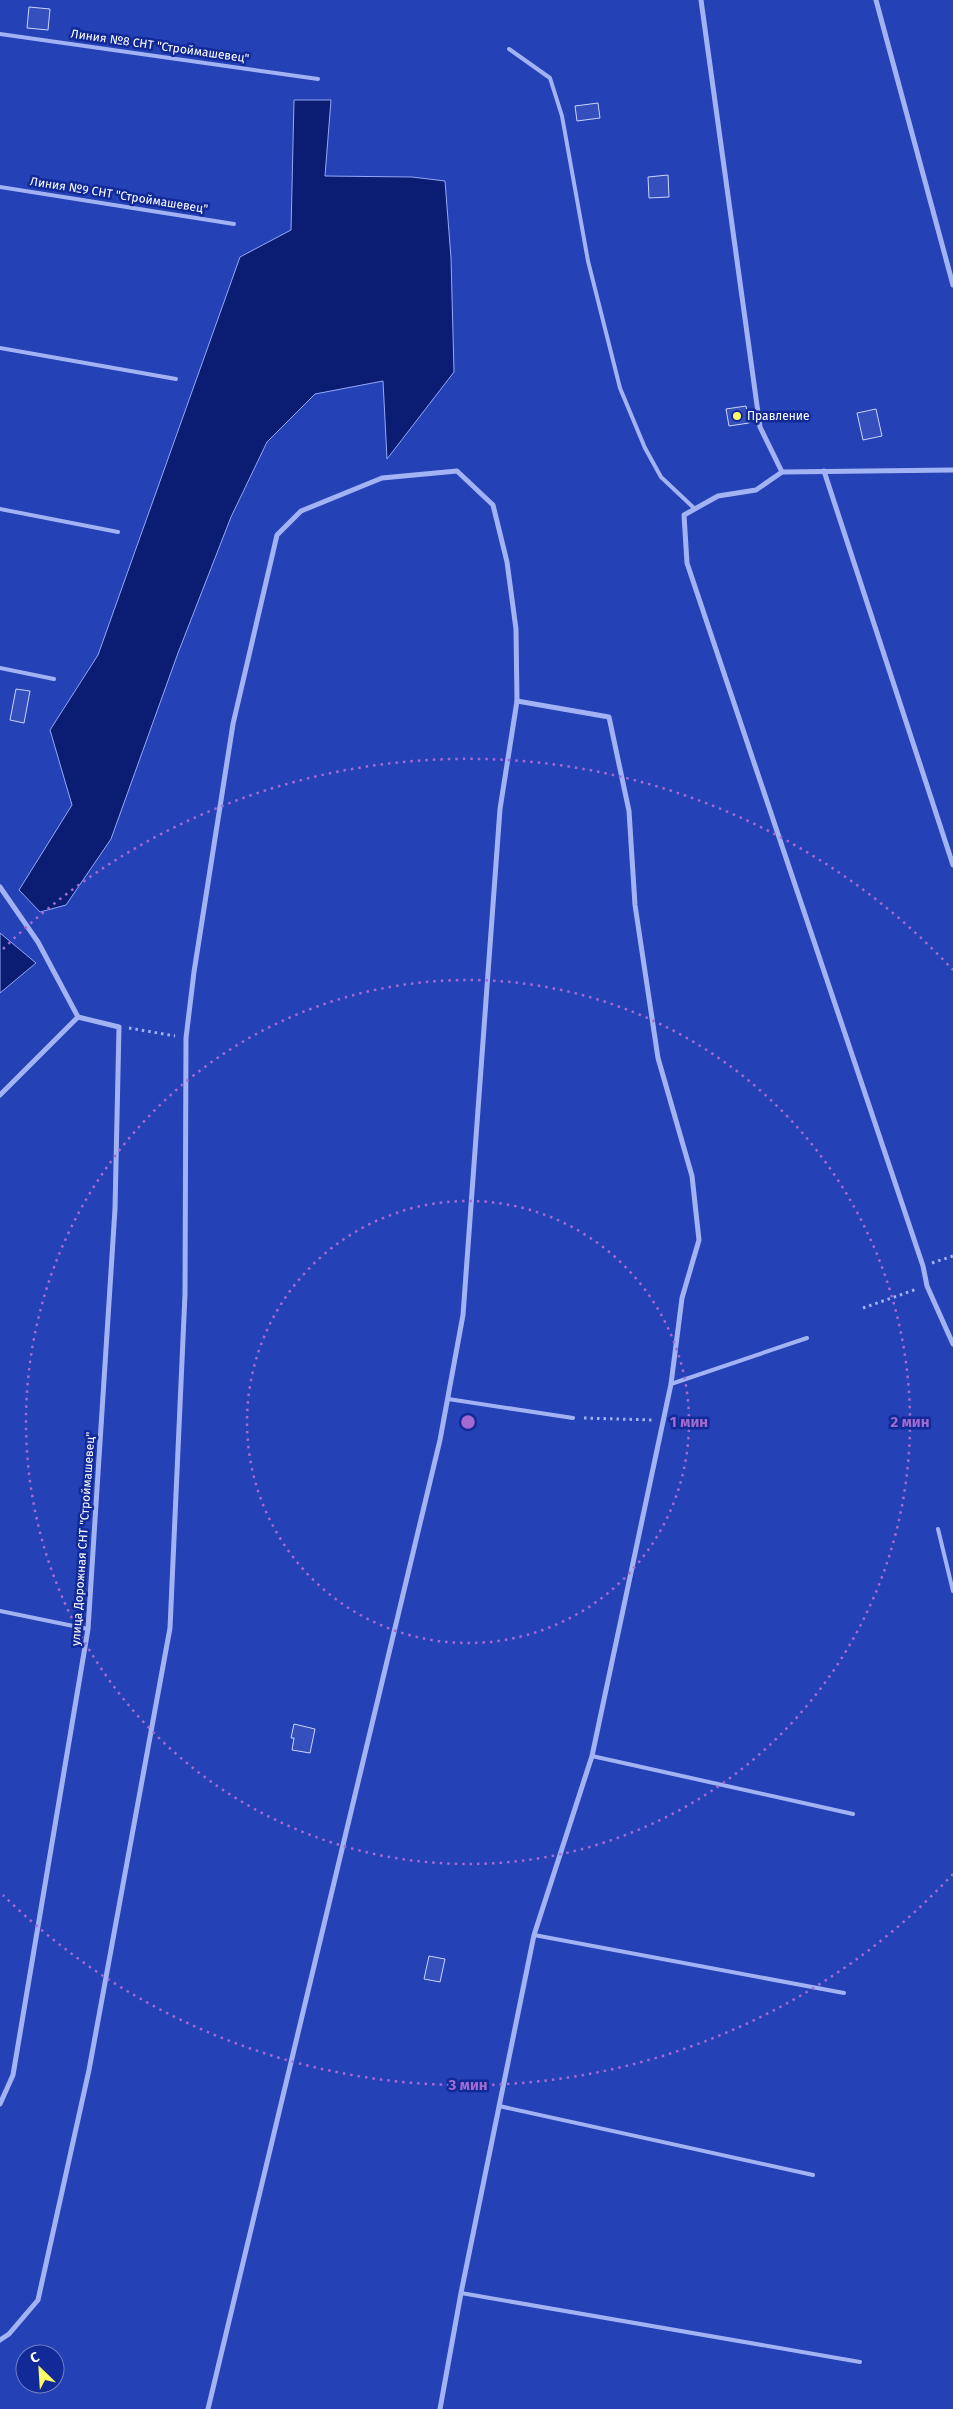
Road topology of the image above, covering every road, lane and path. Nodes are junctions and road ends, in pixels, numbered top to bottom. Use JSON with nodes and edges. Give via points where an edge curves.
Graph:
{"nodes":[{"id":1,"x":701,"y":0,"type":"edge"},
{"id":2,"x":876,"y":0,"type":"edge"},
{"id":3,"x":0,"y":34,"type":"edge"},
{"id":4,"x":509,"y":49,"type":"dead end"},
{"id":5,"x":318,"y":79,"type":"dead end"},
{"id":6,"x":0,"y":187,"type":"edge"},
{"id":7,"x":234,"y":224,"type":"dead end"},
{"id":8,"x":953,"y":285,"type":"edge"},
{"id":9,"x":0,"y":348,"type":"edge"},
{"id":10,"x":176,"y":379,"type":"dead end"},
{"id":11,"x":953,"y":470,"type":"edge"},
{"id":12,"x":824,"y":471,"type":"junction"},
{"id":13,"x":782,"y":472,"type":"junction"},
{"id":14,"x":696,"y":509,"type":"junction"},
{"id":15,"x":0,"y":510,"type":"edge"},
{"id":16,"x":118,"y":532,"type":"dead end"},
{"id":17,"x":0,"y":668,"type":"edge"},
{"id":18,"x":54,"y":679,"type":"dead end"},
{"id":19,"x":517,"y":701,"type":"junction"},
{"id":20,"x":953,"y":865,"type":"edge"},
{"id":21,"x":0,"y":887,"type":"edge"},
{"id":22,"x":78,"y":1017,"type":"junction"},
{"id":23,"x":119,"y":1026,"type":"junction"},
{"id":24,"x":186,"y":1038,"type":"junction"},
{"id":25,"x":0,"y":1095,"type":"edge"},
{"id":26,"x":953,"y":1256,"type":"edge"},
{"id":27,"x":923,"y":1266,"type":"junction"},
{"id":28,"x":904,"y":1292,"type":"dead end"},
{"id":29,"x":863,"y":1308,"type":"dead end"},
{"id":30,"x":807,"y":1338,"type":"dead end"},
{"id":31,"x":953,"y":1344,"type":"edge"},
{"id":32,"x":671,"y":1384,"type":"junction"},
{"id":33,"x":448,"y":1399,"type":"junction"},
{"id":34,"x":573,"y":1418,"type":"joint"},
{"id":35,"x":663,"y":1420,"type":"junction"},
{"id":36,"x":938,"y":1529,"type":"dead end"},
{"id":37,"x":953,"y":1591,"type":"edge"},
{"id":38,"x":0,"y":1611,"type":"edge"},
{"id":39,"x":88,"y":1629,"type":"junction"},
{"id":40,"x":592,"y":1756,"type":"junction"},
{"id":41,"x":853,"y":1814,"type":"dead end"},
{"id":42,"x":534,"y":1935,"type":"junction"},
{"id":43,"x":844,"y":1993,"type":"dead end"},
{"id":44,"x":0,"y":2104,"type":"edge"},
{"id":45,"x":499,"y":2106,"type":"junction"},
{"id":46,"x":812,"y":2175,"type":"dead end"},
{"id":47,"x":461,"y":2293,"type":"junction"},
{"id":48,"x":0,"y":2340,"type":"edge"},
{"id":49,"x":860,"y":2362,"type":"dead end"},
{"id":50,"x":208,"y":2409,"type":"edge"},
{"id":51,"x":440,"y":2409,"type":"edge"}],
"edges":[{"from":1,"to":13,"type":"street","via":[[760,427]]},
{"from":2,"to":8,"type":"street"},
{"from":3,"to":5,"type":"lane","name":"Линия №8 СНТ \"Строймашевец\""},
{"from":4,"to":14,"type":"lane","via":[[550,78],[562,116],[588,261],[620,388],[661,477]]},
{"from":6,"to":7,"type":"lane","name":"Линия №9 СНТ \"Строймашевец\""},
{"from":9,"to":10,"type":"lane"},
{"from":11,"to":12,"type":"street"},
{"from":12,"to":13,"type":"street"},
{"from":12,"to":20,"type":"street"},
{"from":13,"to":14,"type":"street","via":[[756,490],[718,496]]},
{"from":14,"to":27,"type":"street","via":[[684,515],[687,563]]},
{"from":15,"to":16,"type":"lane"},
{"from":17,"to":18,"type":"lane"},
{"from":19,"to":24,"type":"street","via":[[516,629],[507,562],[495,514],[492,505],[457,471],[382,478],[301,511],[277,535],[233,724]]},
{"from":19,"to":32,"type":"street","via":[[609,717],[629,811],[635,905],[658,1058],[692,1176],[699,1240],[682,1298]]},
{"from":19,"to":33,"type":"street","via":[[499,818],[463,1315]]},
{"from":21,"to":22,"type":"street","via":[[38,942]]},
{"from":22,"to":23,"type":"street"},
{"from":22,"to":25,"type":"street"},
{"from":23,"to":24,"type":"path"},
{"from":23,"to":39,"type":"street","name":"улица Дорожная СНТ \"Строймашевец\"","via":[[116,1209]]},
{"from":24,"to":48,"type":"street","via":[[185,1294],[170,1628],[89,2070],[38,2300]]},
{"from":26,"to":27,"type":"path"},
{"from":27,"to":31,"type":"street","via":[[926,1286]]},
{"from":28,"to":29,"type":"path"},
{"from":30,"to":32,"type":"lane"},
{"from":32,"to":35,"type":"street"},
{"from":33,"to":34,"type":"lane"},
{"from":33,"to":50,"type":"street"},
{"from":34,"to":35,"type":"path"},
{"from":35,"to":40,"type":"street"},
{"from":36,"to":37,"type":"lane"},
{"from":38,"to":39,"type":"lane"},
{"from":39,"to":44,"type":"street","name":"улица Дорожная СНТ \"Строймашевец\"","via":[[13,2075]]},
{"from":40,"to":41,"type":"lane"},
{"from":40,"to":42,"type":"street"},
{"from":42,"to":43,"type":"lane"},
{"from":42,"to":45,"type":"street"},
{"from":45,"to":46,"type":"lane"},
{"from":45,"to":47,"type":"street"},
{"from":47,"to":49,"type":"lane"},
{"from":47,"to":51,"type":"street"}]}
